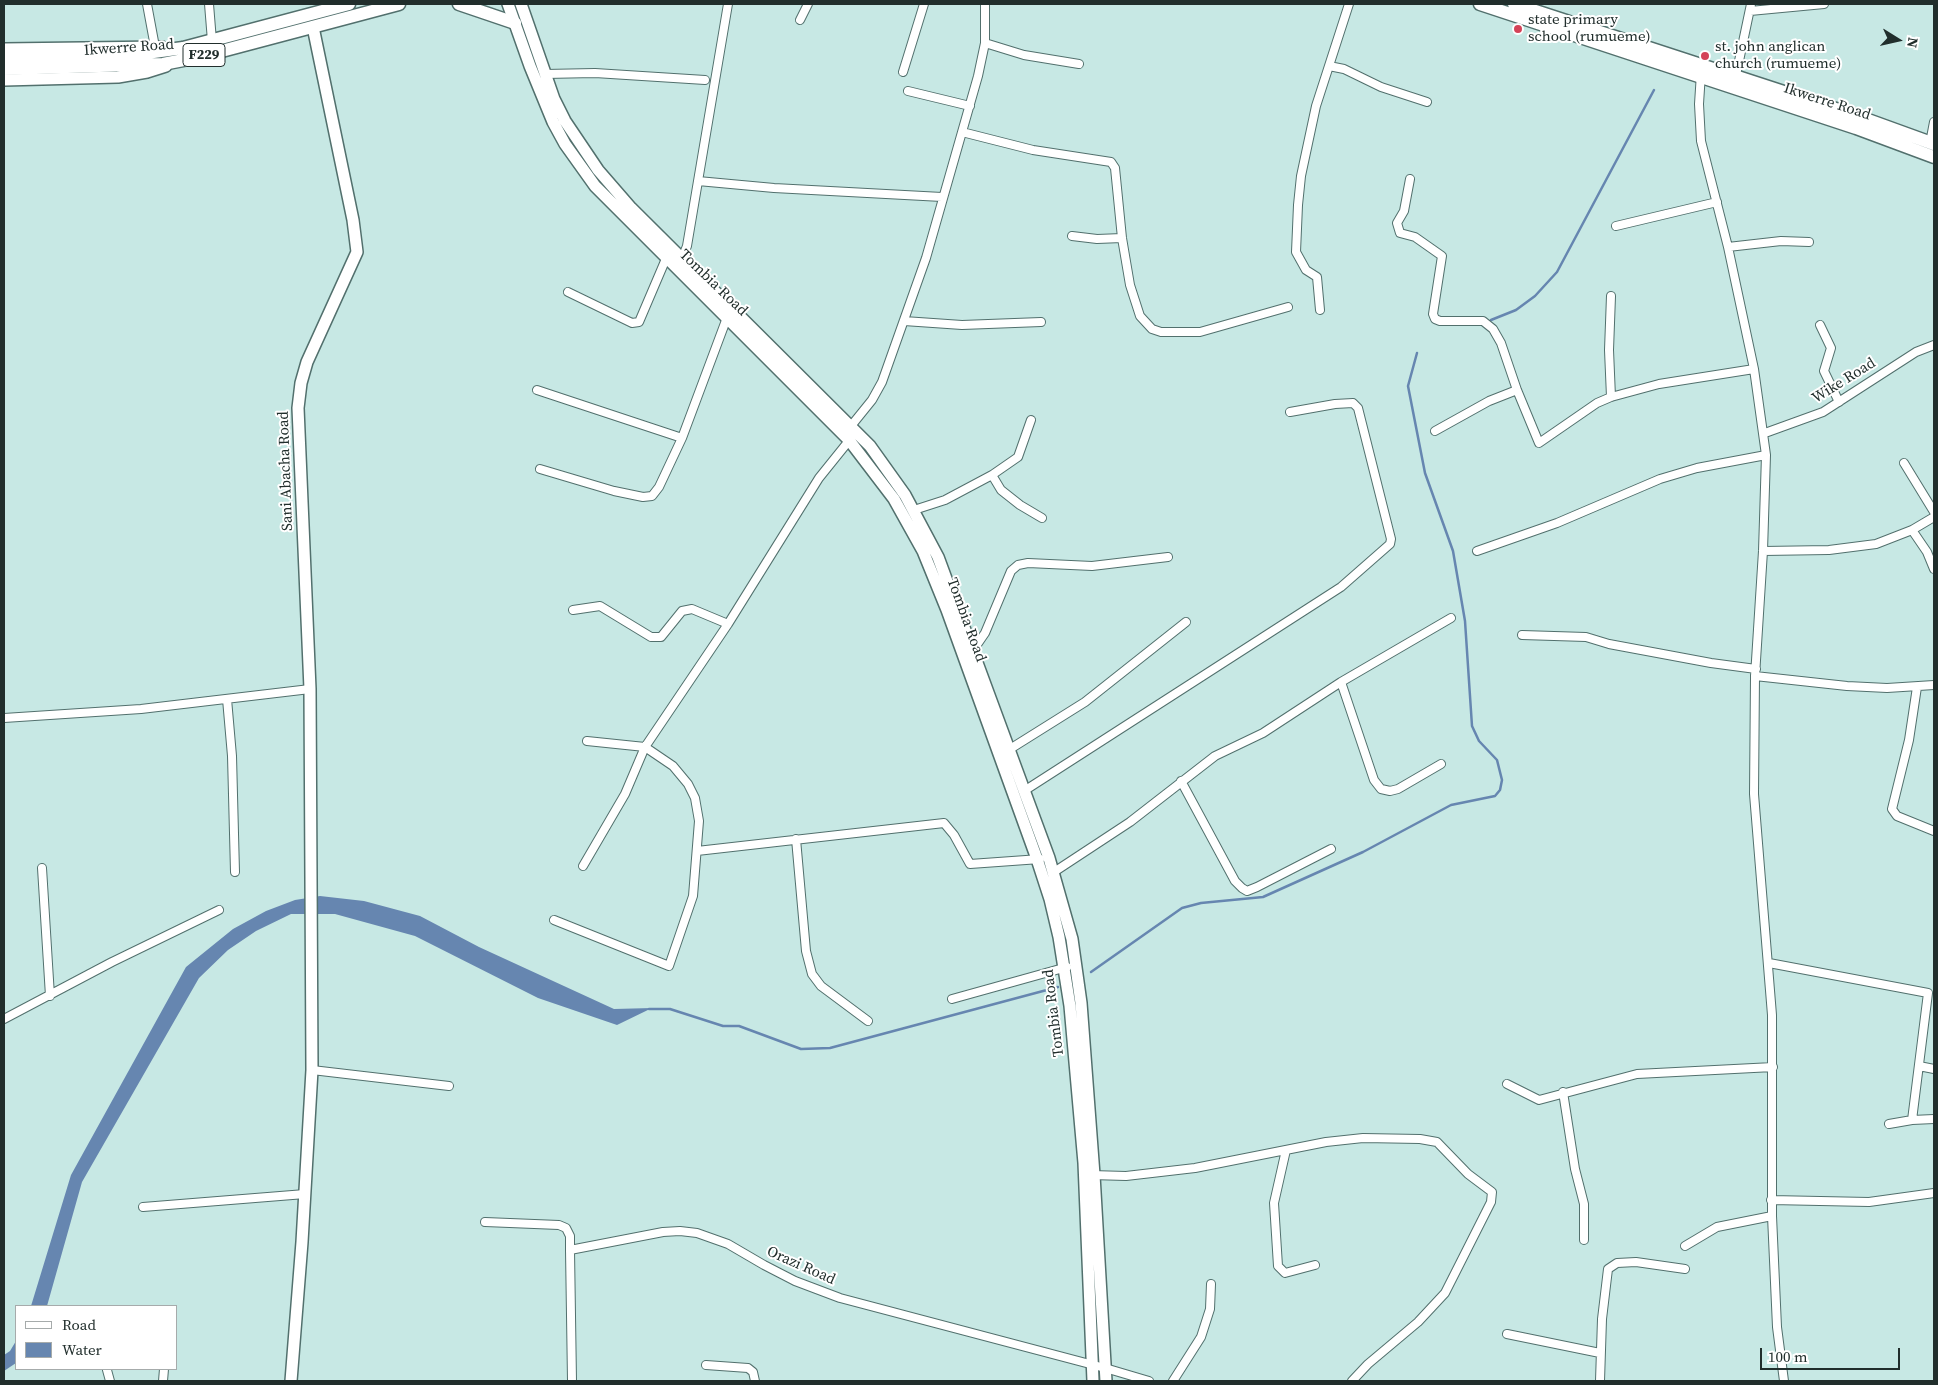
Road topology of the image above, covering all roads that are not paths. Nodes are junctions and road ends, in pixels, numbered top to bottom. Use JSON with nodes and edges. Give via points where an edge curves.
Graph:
{"nodes":[{"id":1,"x":147,"y":4,"type":"edge"},
{"id":2,"x":209,"y":4,"type":"edge"},
{"id":3,"x":349,"y":4,"type":"edge"},
{"id":4,"x":399,"y":4,"type":"edge"},
{"id":5,"x":459,"y":4,"type":"edge"},
{"id":6,"x":508,"y":4,"type":"edge"},
{"id":7,"x":522,"y":4,"type":"edge"},
{"id":8,"x":728,"y":4,"type":"edge"},
{"id":9,"x":808,"y":4,"type":"edge"},
{"id":10,"x":924,"y":4,"type":"edge"},
{"id":11,"x":985,"y":4,"type":"edge"},
{"id":12,"x":1349,"y":4,"type":"edge"},
{"id":13,"x":1480,"y":4,"type":"edge"},
{"id":14,"x":1514,"y":4,"type":"edge"},
{"id":15,"x":1824,"y":4,"type":"edge"},
{"id":16,"x":325,"y":7,"type":"edge"},
{"id":17,"x":1750,"y":7,"type":"edge"},
{"id":18,"x":800,"y":20,"type":"dead end"},
{"id":19,"x":514,"y":23,"type":"junction"},
{"id":20,"x":313,"y":27,"type":"junction"},
{"id":21,"x":210,"y":42,"type":"junction"},
{"id":22,"x":985,"y":43,"type":"junction"},
{"id":23,"x":155,"y":46,"type":"junction"},
{"id":24,"x":4,"y":49,"type":"edge"},
{"id":25,"x":4,"y":58,"type":"edge"},
{"id":26,"x":180,"y":61,"type":"junction"},
{"id":27,"x":1079,"y":64,"type":"dead end"},
{"id":28,"x":1330,"y":66,"type":"junction"},
{"id":29,"x":4,"y":69,"type":"edge"},
{"id":30,"x":1702,"y":71,"type":"junction"},
{"id":31,"x":903,"y":72,"type":"dead end"},
{"id":32,"x":545,"y":74,"type":"junction"},
{"id":33,"x":4,"y":80,"type":"edge"},
{"id":34,"x":705,"y":80,"type":"dead end"},
{"id":35,"x":1734,"y":82,"type":"junction"},
{"id":36,"x":908,"y":91,"type":"dead end"},
{"id":37,"x":1427,"y":102,"type":"dead end"},
{"id":38,"x":970,"y":106,"type":"junction"},
{"id":39,"x":1934,"y":122,"type":"edge"},
{"id":40,"x":962,"y":132,"type":"junction"},
{"id":41,"x":1932,"y":143,"type":"edge"},
{"id":42,"x":1934,"y":157,"type":"edge"},
{"id":43,"x":1410,"y":178,"type":"dead end"},
{"id":44,"x":698,"y":180,"type":"junction"},
{"id":45,"x":942,"y":197,"type":"junction"},
{"id":46,"x":1716,"y":202,"type":"junction"},
{"id":47,"x":1616,"y":226,"type":"dead end"},
{"id":48,"x":1072,"y":236,"type":"dead end"},
{"id":49,"x":1122,"y":238,"type":"junction"},
{"id":50,"x":1809,"y":242,"type":"dead end"},
{"id":51,"x":1728,"y":247,"type":"junction"},
{"id":52,"x":668,"y":253,"type":"junction"},
{"id":53,"x":682,"y":258,"type":"junction"},
{"id":54,"x":676,"y":269,"type":"junction"},
{"id":55,"x":568,"y":292,"type":"dead end"},
{"id":56,"x":1611,"y":296,"type":"dead end"},
{"id":57,"x":731,"y":306,"type":"junction"},
{"id":58,"x":1288,"y":307,"type":"dead end"},
{"id":59,"x":1320,"y":310,"type":"dead end"},
{"id":60,"x":727,"y":318,"type":"junction"},
{"id":61,"x":904,"y":321,"type":"junction"},
{"id":62,"x":1042,"y":322,"type":"dead end"},
{"id":63,"x":1820,"y":325,"type":"dead end"},
{"id":64,"x":1934,"y":345,"type":"edge"},
{"id":65,"x":1754,"y":369,"type":"junction"},
{"id":66,"x":537,"y":390,"type":"dead end"},
{"id":67,"x":1517,"y":390,"type":"junction"},
{"id":68,"x":1611,"y":397,"type":"junction"},
{"id":69,"x":1839,"y":402,"type":"junction"},
{"id":70,"x":1290,"y":412,"type":"dead end"},
{"id":71,"x":1030,"y":420,"type":"dead end"},
{"id":72,"x":1435,"y":431,"type":"dead end"},
{"id":73,"x":852,"y":433,"type":"junction"},
{"id":74,"x":1765,"y":433,"type":"junction"},
{"id":75,"x":682,"y":438,"type":"junction"},
{"id":76,"x":1766,"y":455,"type":"junction"},
{"id":77,"x":1904,"y":463,"type":"dead end"},
{"id":78,"x":540,"y":469,"type":"dead end"},
{"id":79,"x":992,"y":475,"type":"junction"},
{"id":80,"x":914,"y":510,"type":"junction"},
{"id":81,"x":1934,"y":512,"type":"edge"},
{"id":82,"x":1934,"y":517,"type":"edge"},
{"id":83,"x":1042,"y":518,"type":"dead end"},
{"id":84,"x":1912,"y":530,"type":"junction"},
{"id":85,"x":1476,"y":551,"type":"dead end"},
{"id":86,"x":1764,"y":551,"type":"junction"},
{"id":87,"x":1168,"y":557,"type":"dead end"},
{"id":88,"x":1934,"y":569,"type":"edge"},
{"id":89,"x":573,"y":610,"type":"dead end"},
{"id":90,"x":1452,"y":618,"type":"dead end"},
{"id":91,"x":1186,"y":622,"type":"dead end"},
{"id":92,"x":728,"y":624,"type":"junction"},
{"id":93,"x":1522,"y":635,"type":"dead end"},
{"id":94,"x":974,"y":649,"type":"junction"},
{"id":95,"x":1756,"y":673,"type":"junction"},
{"id":96,"x":1340,"y":682,"type":"junction"},
{"id":97,"x":1934,"y":685,"type":"edge"},
{"id":98,"x":1916,"y":687,"type":"junction"},
{"id":99,"x":310,"y":689,"type":"junction"},
{"id":100,"x":227,"y":699,"type":"junction"},
{"id":101,"x":4,"y":718,"type":"edge"},
{"id":102,"x":586,"y":741,"type":"dead end"},
{"id":103,"x":645,"y":747,"type":"junction"},
{"id":104,"x":1010,"y":749,"type":"junction"},
{"id":105,"x":1441,"y":764,"type":"dead end"},
{"id":106,"x":1181,"y":781,"type":"junction"},
{"id":107,"x":1024,"y":791,"type":"junction"},
{"id":108,"x":1934,"y":830,"type":"edge"},
{"id":109,"x":796,"y":839,"type":"junction"},
{"id":110,"x":1332,"y":849,"type":"dead end"},
{"id":111,"x":697,"y":851,"type":"junction"},
{"id":112,"x":1049,"y":858,"type":"junction"},
{"id":113,"x":1037,"y":859,"type":"junction"},
{"id":114,"x":583,"y":866,"type":"dead end"},
{"id":115,"x":42,"y":868,"type":"dead end"},
{"id":116,"x":235,"y":872,"type":"dead end"},
{"id":117,"x":1054,"y":872,"type":"junction"},
{"id":118,"x":219,"y":910,"type":"dead end"},
{"id":119,"x":554,"y":920,"type":"dead end"},
{"id":120,"x":1769,"y":963,"type":"junction"},
{"id":121,"x":1076,"y":964,"type":"junction"},
{"id":122,"x":1065,"y":968,"type":"junction"},
{"id":123,"x":50,"y":996,"type":"junction"},
{"id":124,"x":952,"y":999,"type":"dead end"},
{"id":125,"x":4,"y":1019,"type":"edge"},
{"id":126,"x":868,"y":1021,"type":"dead end"},
{"id":127,"x":1919,"y":1066,"type":"junction"},
{"id":128,"x":1773,"y":1067,"type":"junction"},
{"id":129,"x":1934,"y":1069,"type":"edge"},
{"id":130,"x":312,"y":1070,"type":"junction"},
{"id":131,"x":1508,"y":1084,"type":"dead end"},
{"id":132,"x":449,"y":1086,"type":"dead end"},
{"id":133,"x":1563,"y":1092,"type":"junction"},
{"id":134,"x":1912,"y":1120,"type":"junction"},
{"id":135,"x":1934,"y":1120,"type":"edge"},
{"id":136,"x":1889,"y":1124,"type":"dead end"},
{"id":137,"x":1286,"y":1150,"type":"junction"},
{"id":138,"x":1089,"y":1175,"type":"junction"},
{"id":139,"x":1934,"y":1193,"type":"edge"},
{"id":140,"x":305,"y":1194,"type":"junction"},
{"id":141,"x":1771,"y":1200,"type":"junction"},
{"id":142,"x":143,"y":1207,"type":"dead end"},
{"id":143,"x":1772,"y":1216,"type":"junction"},
{"id":144,"x":485,"y":1222,"type":"dead end"},
{"id":145,"x":1584,"y":1240,"type":"dead end"},
{"id":146,"x":1685,"y":1246,"type":"dead end"},
{"id":147,"x":570,"y":1250,"type":"junction"},
{"id":148,"x":1314,"y":1266,"type":"dead end"},
{"id":149,"x":1685,"y":1269,"type":"dead end"},
{"id":150,"x":1210,"y":1284,"type":"dead end"},
{"id":151,"x":1507,"y":1334,"type":"dead end"},
{"id":152,"x":1600,"y":1353,"type":"junction"},
{"id":153,"x":706,"y":1365,"type":"dead end"},
{"id":154,"x":1093,"y":1365,"type":"junction"},
{"id":155,"x":1105,"y":1368,"type":"junction"},
{"id":156,"x":107,"y":1370,"type":"edge"},
{"id":157,"x":110,"y":1381,"type":"edge"},
{"id":158,"x":291,"y":1381,"type":"edge"},
{"id":159,"x":572,"y":1381,"type":"edge"},
{"id":160,"x":755,"y":1381,"type":"edge"},
{"id":161,"x":1093,"y":1381,"type":"edge"},
{"id":162,"x":1106,"y":1381,"type":"edge"},
{"id":163,"x":1149,"y":1381,"type":"edge"},
{"id":164,"x":1173,"y":1381,"type":"edge"},
{"id":165,"x":1352,"y":1381,"type":"edge"},
{"id":166,"x":1600,"y":1381,"type":"edge"},
{"id":167,"x":1784,"y":1381,"type":"edge"}],
"edges":[{"from":1,"to":23,"type":"street"},
{"from":2,"to":21,"type":"street"},
{"from":3,"to":16,"type":"main road","name":"Ikwerre Road","number":"F229"},
{"from":4,"to":20,"type":"main road","name":"Ikwerre Road","number":"F229"},
{"from":5,"to":19,"type":"main road"},
{"from":6,"to":19,"type":"main road","name":"Tombia Road"},
{"from":7,"to":32,"type":"main road","name":"Tombia Road"},
{"from":8,"to":44,"type":"street"},
{"from":9,"to":18,"type":"street"},
{"from":10,"to":31,"type":"street"},
{"from":11,"to":22,"type":"street"},
{"from":12,"to":28,"type":"street"},
{"from":13,"to":30,"type":"main road","name":"Ikwerre Road"},
{"from":14,"to":30,"type":"main road","name":"Ikwerre Road"},
{"from":15,"to":17,"type":"street"},
{"from":16,"to":21,"type":"main road","name":"Ikwerre Road","number":"F229"},
{"from":17,"to":35,"type":"street"},
{"from":19,"to":52,"type":"main road","name":"Tombia Road","via":[[536,84],[565,144],[595,186]]},
{"from":20,"to":26,"type":"main road","name":"Ikwerre Road","number":"F229"},
{"from":20,"to":99,"type":"main road","name":"Sani Abacha Road","via":[[357,252],[307,362],[298,408]]},
{"from":21,"to":23,"type":"main road"},
{"from":21,"to":25,"type":"main road","name":"Ikwerre Road","number":"F229","via":[[139,54]]},
{"from":22,"to":27,"type":"street","via":[[1024,55]]},
{"from":22,"to":38,"type":"street"},
{"from":23,"to":24,"type":"main road"},
{"from":26,"to":29,"type":"main road","name":"Ikwerre Road","number":"F229","via":[[142,66]]},
{"from":26,"to":33,"type":"main road","via":[[118,77]]},
{"from":28,"to":37,"type":"street"},
{"from":28,"to":59,"type":"street","via":[[1316,106],[1301,176],[1296,252],[1306,270],[1317,277]]},
{"from":30,"to":35,"type":"main road","name":"Ikwerre Road"},
{"from":30,"to":46,"type":"street","via":[[1699,104],[1701,141]]},
{"from":32,"to":34,"type":"street","via":[[594,73]]},
{"from":32,"to":52,"type":"main road","name":"Tombia Road","via":[[565,121],[594,164]]},
{"from":35,"to":41,"type":"main road","name":"Ikwerre Road","via":[[1854,115]]},
{"from":35,"to":42,"type":"main road","name":"Ikwerre Road"},
{"from":36,"to":38,"type":"street"},
{"from":38,"to":40,"type":"street"},
{"from":39,"to":41,"type":"street"},
{"from":40,"to":45,"type":"street"},
{"from":40,"to":49,"type":"street","via":[[1033,150],[1112,162]]},
{"from":43,"to":67,"type":"street","via":[[1404,211],[1397,223],[1400,232],[1415,237],[1442,256],[1433,314],[1435,319],[1483,321],[1493,329]]},
{"from":44,"to":45,"type":"street","via":[[774,188]]},
{"from":44,"to":53,"type":"street"},
{"from":45,"to":61,"type":"street","via":[[926,258]]},
{"from":46,"to":47,"type":"street"},
{"from":46,"to":51,"type":"street"},
{"from":48,"to":49,"type":"street"},
{"from":49,"to":58,"type":"street","via":[[1130,285],[1140,316],[1152,329],[1200,332]]},
{"from":50,"to":51,"type":"street","via":[[1781,241]]},
{"from":51,"to":65,"type":"street"},
{"from":52,"to":53,"type":"main road","name":"Tombia Road"},
{"from":52,"to":54,"type":"main road","name":"Tombia Road"},
{"from":52,"to":55,"type":"street","via":[[639,322],[632,323]]},
{"from":53,"to":54,"type":"street"},
{"from":53,"to":57,"type":"main road","name":"Tombia Road"},
{"from":54,"to":60,"type":"main road","name":"Tombia Road"},
{"from":56,"to":68,"type":"street"},
{"from":57,"to":60,"type":"street"},
{"from":57,"to":73,"type":"main road","name":"Tombia Road"},
{"from":60,"to":73,"type":"main road","name":"Tombia Road"},
{"from":60,"to":75,"type":"street"},
{"from":61,"to":62,"type":"street","via":[[962,325]]},
{"from":61,"to":73,"type":"street","via":[[882,382]]},
{"from":63,"to":69,"type":"street","via":[[1831,348],[1824,371]]},
{"from":64,"to":69,"type":"street","name":"Wike Road","via":[[1904,360]]},
{"from":65,"to":68,"type":"street","via":[[1659,384]]},
{"from":65,"to":74,"type":"street"},
{"from":66,"to":75,"type":"street"},
{"from":67,"to":68,"type":"street","via":[[1541,444],[1597,403]]},
{"from":67,"to":72,"type":"street","via":[[1489,401]]},
{"from":69,"to":74,"type":"street","name":"Wike Road","via":[[1823,412]]},
{"from":70,"to":107,"type":"street","via":[[1353,403],[1358,408],[1390,544],[1341,587]]},
{"from":71,"to":79,"type":"street","via":[[1018,457]]},
{"from":73,"to":80,"type":"main road","name":"Tombia Road","via":[[882,461]]},
{"from":73,"to":92,"type":"street","via":[[819,478]]},
{"from":73,"to":113,"type":"main road","name":"Tombia Road","via":[[924,551]]},
{"from":74,"to":76,"type":"street"},
{"from":75,"to":78,"type":"street","via":[[659,487],[652,496],[643,498]]},
{"from":76,"to":85,"type":"street","via":[[1697,468],[1660,479],[1556,523]]},
{"from":76,"to":86,"type":"street"},
{"from":77,"to":81,"type":"street"},
{"from":79,"to":80,"type":"street","via":[[945,500]]},
{"from":79,"to":83,"type":"street","via":[[1001,490]]},
{"from":80,"to":94,"type":"main road","name":"Tombia Road","via":[[938,557]]},
{"from":82,"to":84,"type":"street"},
{"from":84,"to":86,"type":"street","via":[[1876,544],[1852,548]]},
{"from":84,"to":88,"type":"street"},
{"from":86,"to":95,"type":"street"},
{"from":87,"to":94,"type":"street","via":[[1092,566],[1028,562],[1018,565],[1011,571],[985,633]]},
{"from":89,"to":92,"type":"street","via":[[600,606],[651,637],[661,637],[682,611],[692,609]]},
{"from":90,"to":96,"type":"street"},
{"from":91,"to":104,"type":"street","via":[[1085,702]]},
{"from":92,"to":103,"type":"street"},
{"from":93,"to":95,"type":"street","via":[[1586,637]]},
{"from":94,"to":104,"type":"main road","name":"Tombia Road"},
{"from":95,"to":98,"type":"street","via":[[1847,686]]},
{"from":95,"to":120,"type":"street","via":[[1754,816]]},
{"from":96,"to":105,"type":"street","via":[[1374,780],[1381,789],[1398,789]]},
{"from":96,"to":106,"type":"street","via":[[1263,733],[1215,756]]},
{"from":97,"to":98,"type":"street"},
{"from":98,"to":108,"type":"street","via":[[1910,740],[1892,809],[1897,816]]},
{"from":99,"to":100,"type":"street"},
{"from":99,"to":130,"type":"main road","name":"Sani Abacha Road"},
{"from":100,"to":101,"type":"street","via":[[141,709]]},
{"from":100,"to":116,"type":"street"},
{"from":102,"to":103,"type":"street"},
{"from":103,"to":111,"type":"street","via":[[673,766],[695,798]]},
{"from":103,"to":114,"type":"street","via":[[625,794]]},
{"from":104,"to":107,"type":"main road","name":"Tombia Road"},
{"from":106,"to":110,"type":"street","via":[[1235,881],[1247,891]]},
{"from":106,"to":117,"type":"street","via":[[1130,822]]},
{"from":107,"to":112,"type":"main road","name":"Tombia Road"},
{"from":109,"to":111,"type":"street"},
{"from":109,"to":113,"type":"street","via":[[944,823],[954,834],[970,864]]},
{"from":109,"to":126,"type":"street","via":[[806,951],[812,974],[821,986]]},
{"from":111,"to":119,"type":"street","via":[[693,896],[669,966]]},
{"from":112,"to":113,"type":"street"},
{"from":112,"to":117,"type":"main road","name":"Tombia Road"},
{"from":113,"to":122,"type":"main road","name":"Tombia Road"},
{"from":115,"to":123,"type":"street"},
{"from":117,"to":121,"type":"main road","name":"Tombia Road"},
{"from":118,"to":123,"type":"street"},
{"from":120,"to":127,"type":"street","via":[[1928,993]]},
{"from":120,"to":128,"type":"street"},
{"from":121,"to":122,"type":"street"},
{"from":121,"to":138,"type":"main road","name":"Tombia Road"},
{"from":122,"to":124,"type":"street"},
{"from":122,"to":138,"type":"main road","name":"Tombia Road"},
{"from":123,"to":125,"type":"street"},
{"from":127,"to":129,"type":"street"},
{"from":127,"to":134,"type":"street"},
{"from":128,"to":133,"type":"street","via":[[1637,1074]]},
{"from":128,"to":141,"type":"street"},
{"from":130,"to":132,"type":"street"},
{"from":130,"to":140,"type":"main road","name":"Sani Abacha Road"},
{"from":131,"to":133,"type":"street","via":[[1539,1100]]},
{"from":133,"to":145,"type":"street","via":[[1584,1204]]},
{"from":134,"to":135,"type":"street"},
{"from":134,"to":136,"type":"street"},
{"from":137,"to":138,"type":"street","via":[[1195,1168],[1126,1176]]},
{"from":137,"to":148,"type":"street","via":[[1274,1203],[1278,1266],[1285,1272]]},
{"from":137,"to":165,"type":"street","via":[[1363,1138],[1430,1140],[1437,1142],[1468,1174],[1492,1192],[1491,1202],[1445,1293],[1418,1322]]},
{"from":138,"to":154,"type":"main road","name":"Tombia Road"},
{"from":138,"to":155,"type":"main road","name":"Tombia Road"},
{"from":139,"to":141,"type":"street","via":[[1902,1199],[1840,1203]]},
{"from":140,"to":142,"type":"street"},
{"from":140,"to":158,"type":"main road","name":"Sani Abacha Road"},
{"from":141,"to":143,"type":"street"},
{"from":143,"to":146,"type":"street","via":[[1716,1227]]},
{"from":143,"to":167,"type":"street","via":[[1776,1327]]},
{"from":144,"to":147,"type":"street","via":[[559,1225],[566,1228],[570,1236]]},
{"from":147,"to":154,"type":"street","name":"Orazi Road","via":[[663,1232],[697,1233],[728,1244],[795,1281],[840,1298]]},
{"from":147,"to":159,"type":"street"},
{"from":149,"to":152,"type":"street","via":[[1636,1262],[1611,1265],[1606,1276]]},
{"from":150,"to":164,"type":"street","via":[[1210,1308],[1204,1329]]},
{"from":151,"to":152,"type":"street"},
{"from":152,"to":166,"type":"street"},
{"from":153,"to":160,"type":"street","via":[[748,1368],[753,1372]]},
{"from":154,"to":155,"type":"street","name":"Orazi Road"},
{"from":154,"to":161,"type":"main road","name":"Tombia Road"},
{"from":155,"to":162,"type":"main road","name":"Tombia Road"},
{"from":155,"to":163,"type":"street","name":"Orazi Road"},
{"from":156,"to":157,"type":"street"}]}
